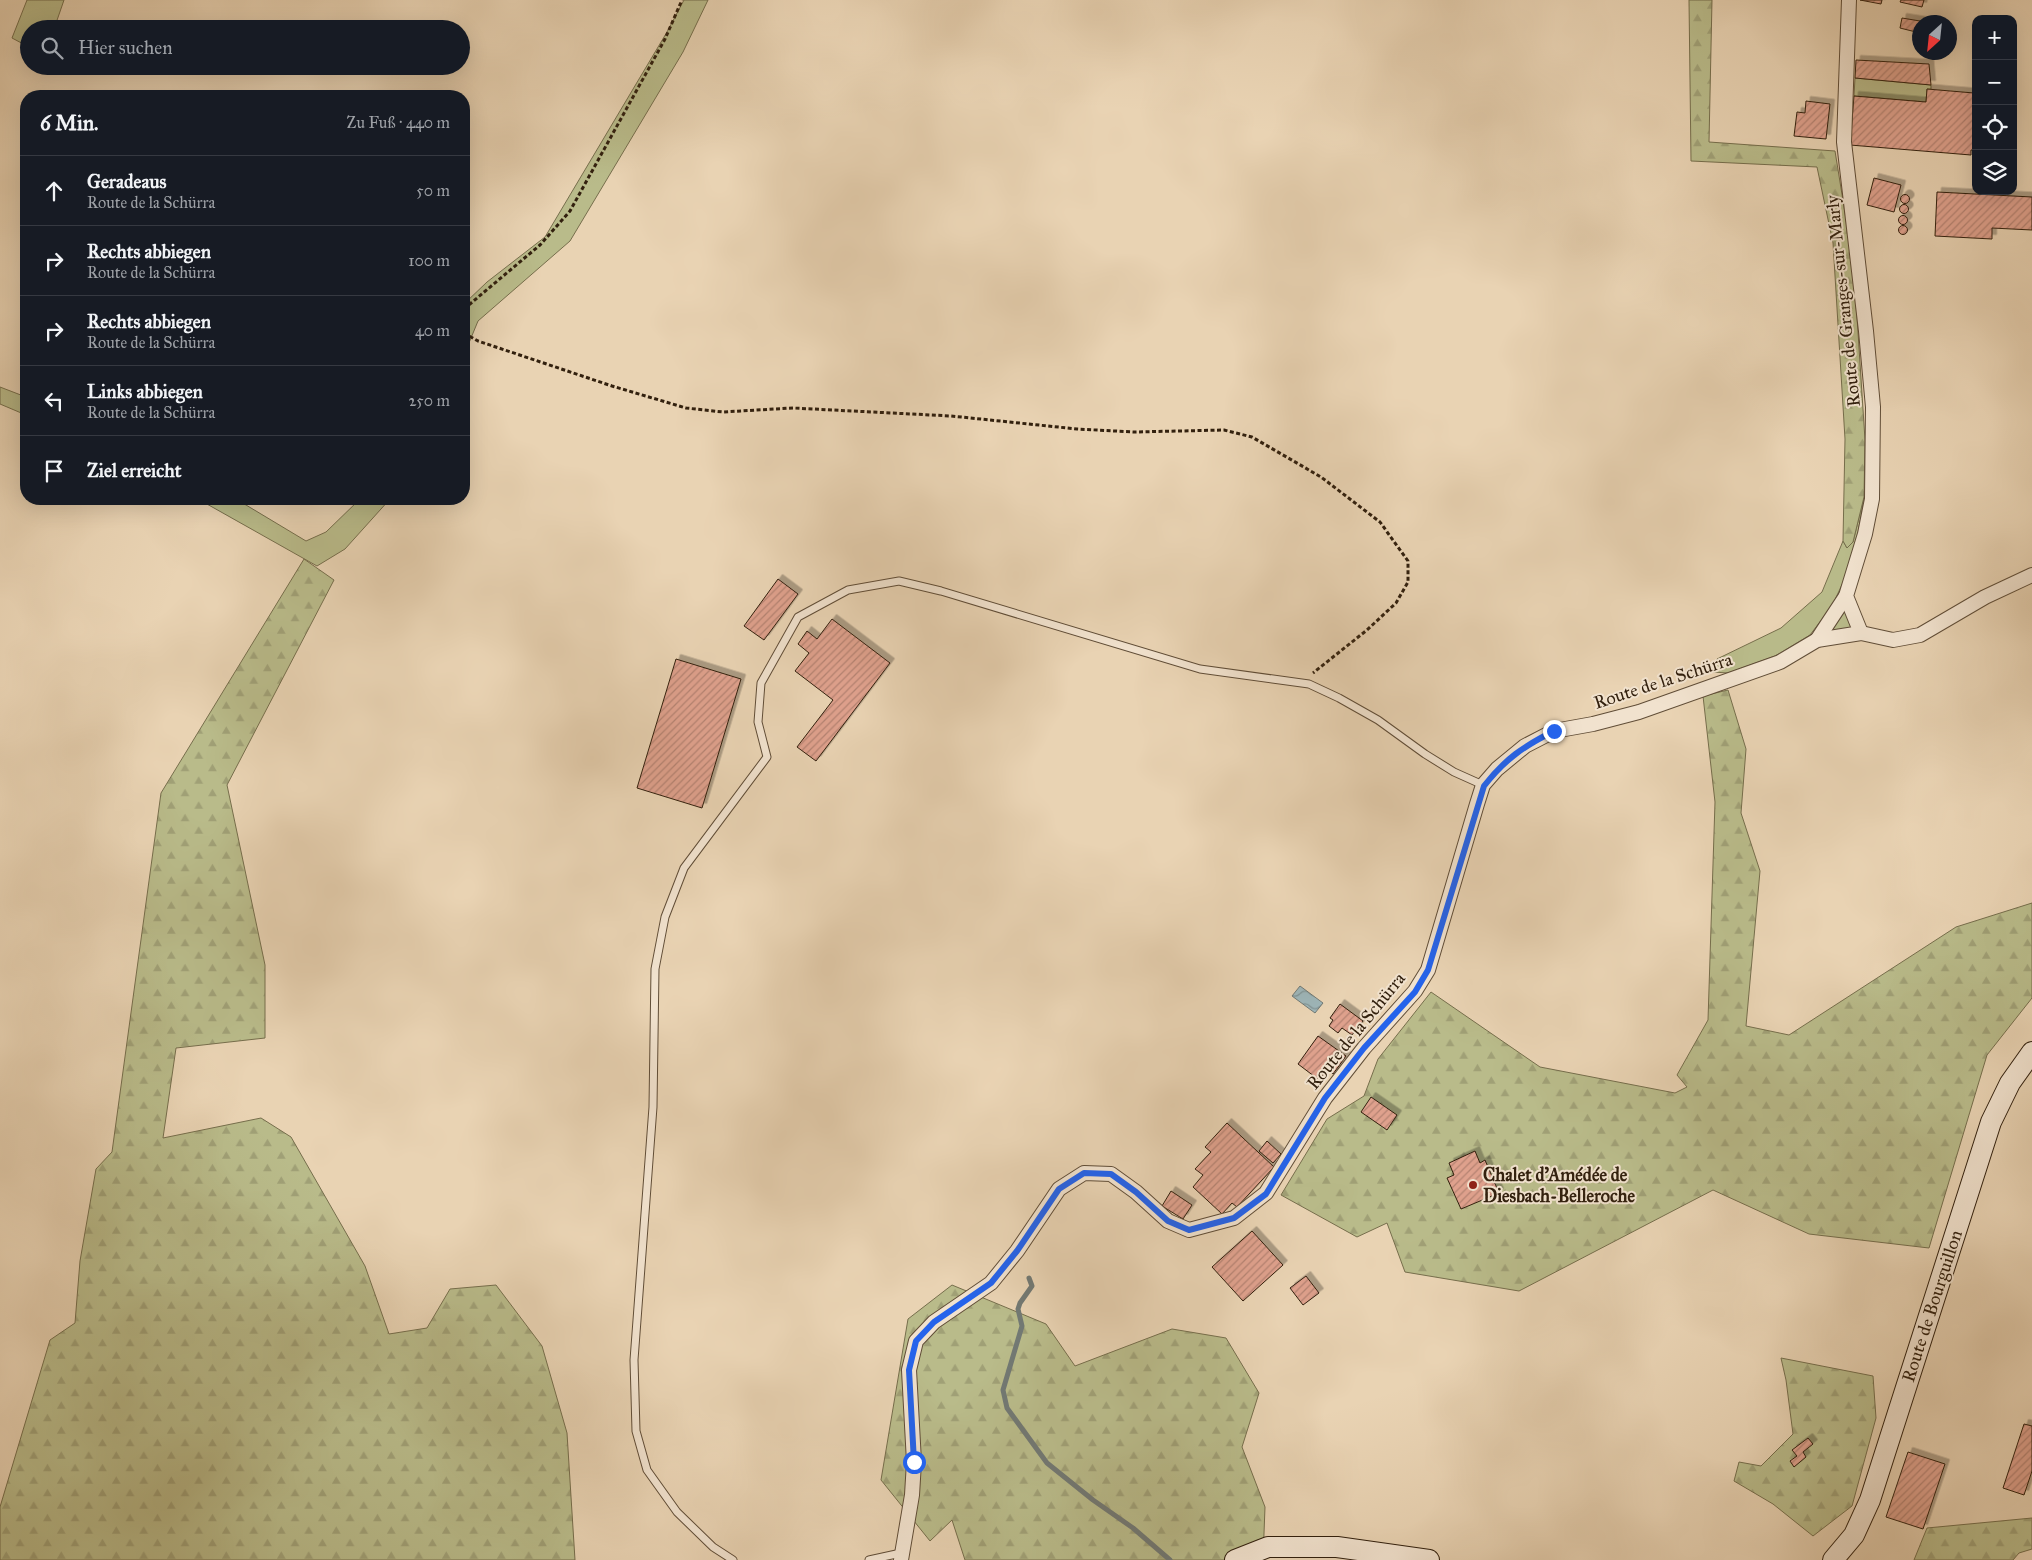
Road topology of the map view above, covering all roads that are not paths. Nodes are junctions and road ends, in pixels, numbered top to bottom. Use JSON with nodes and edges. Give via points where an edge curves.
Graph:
{"nodes":[{"id":1,"x":1849,"y":0,"type":"edge"},
{"id":2,"x":2032,"y":575,"type":"edge"},
{"id":3,"x":1846,"y":596,"type":"junction"},
{"id":4,"x":1862,"y":633,"type":"junction"},
{"id":5,"x":1817,"y":640,"type":"junction"},
{"id":6,"x":1484,"y":786,"type":"junction"},
{"id":7,"x":2032,"y":1052,"type":"edge"},
{"id":8,"x":901,"y":1556,"type":"edge"},
{"id":9,"x":733,"y":1560,"type":"edge"},
{"id":10,"x":870,"y":1560,"type":"edge"},
{"id":11,"x":1235,"y":1560,"type":"edge"},
{"id":12,"x":1429,"y":1560,"type":"edge"},
{"id":13,"x":1833,"y":1560,"type":"edge"}],
"edges":[{"from":1,"to":3,"type":"street","name":"Route de Granges-sur-Marly","via":[[1844,142],[1873,407],[1872,499],[1866,534]]},
{"from":2,"to":4,"type":"street","name":"Route de la Schürra","via":[[1985,597],[1920,635],[1893,640]]},
{"from":3,"to":4,"type":"street"},
{"from":3,"to":5,"type":"street","name":"Route de Granges-sur-Marly"},
{"from":4,"to":5,"type":"street","name":"Route de la Schürra"},
{"from":5,"to":6,"type":"street","name":"Route de la Schürra","via":[[1780,662],[1640,712],[1554,731],[1524,746],[1497,769]]},
{"from":6,"to":8,"type":"street","name":"Route de la Schürra","via":[[1428,970],[1415,992],[1364,1048],[1325,1098],[1266,1194],[1234,1218],[1189,1230],[1168,1221],[1111,1174],[1084,1173],[1059,1189],[991,1283],[934,1322],[916,1341],[909,1370],[913,1486]]},
{"from":6,"to":9,"type":"lane","via":[[1454,772],[1355,707],[1309,684],[1200,669],[941,591],[899,581],[848,590],[798,617],[761,683],[758,722],[768,757],[684,868],[665,917],[655,969],[653,1107],[634,1360],[636,1431],[647,1470],[676,1512],[713,1547]]},
{"from":7,"to":13,"type":"main road","name":"Route de Bourguillon","via":[[2010,1083],[1991,1122],[1870,1500],[1854,1535]]},
{"from":8,"to":10,"type":"lane"},
{"from":11,"to":12,"type":"main road","via":[[1268,1547],[1327,1547]]}]}
